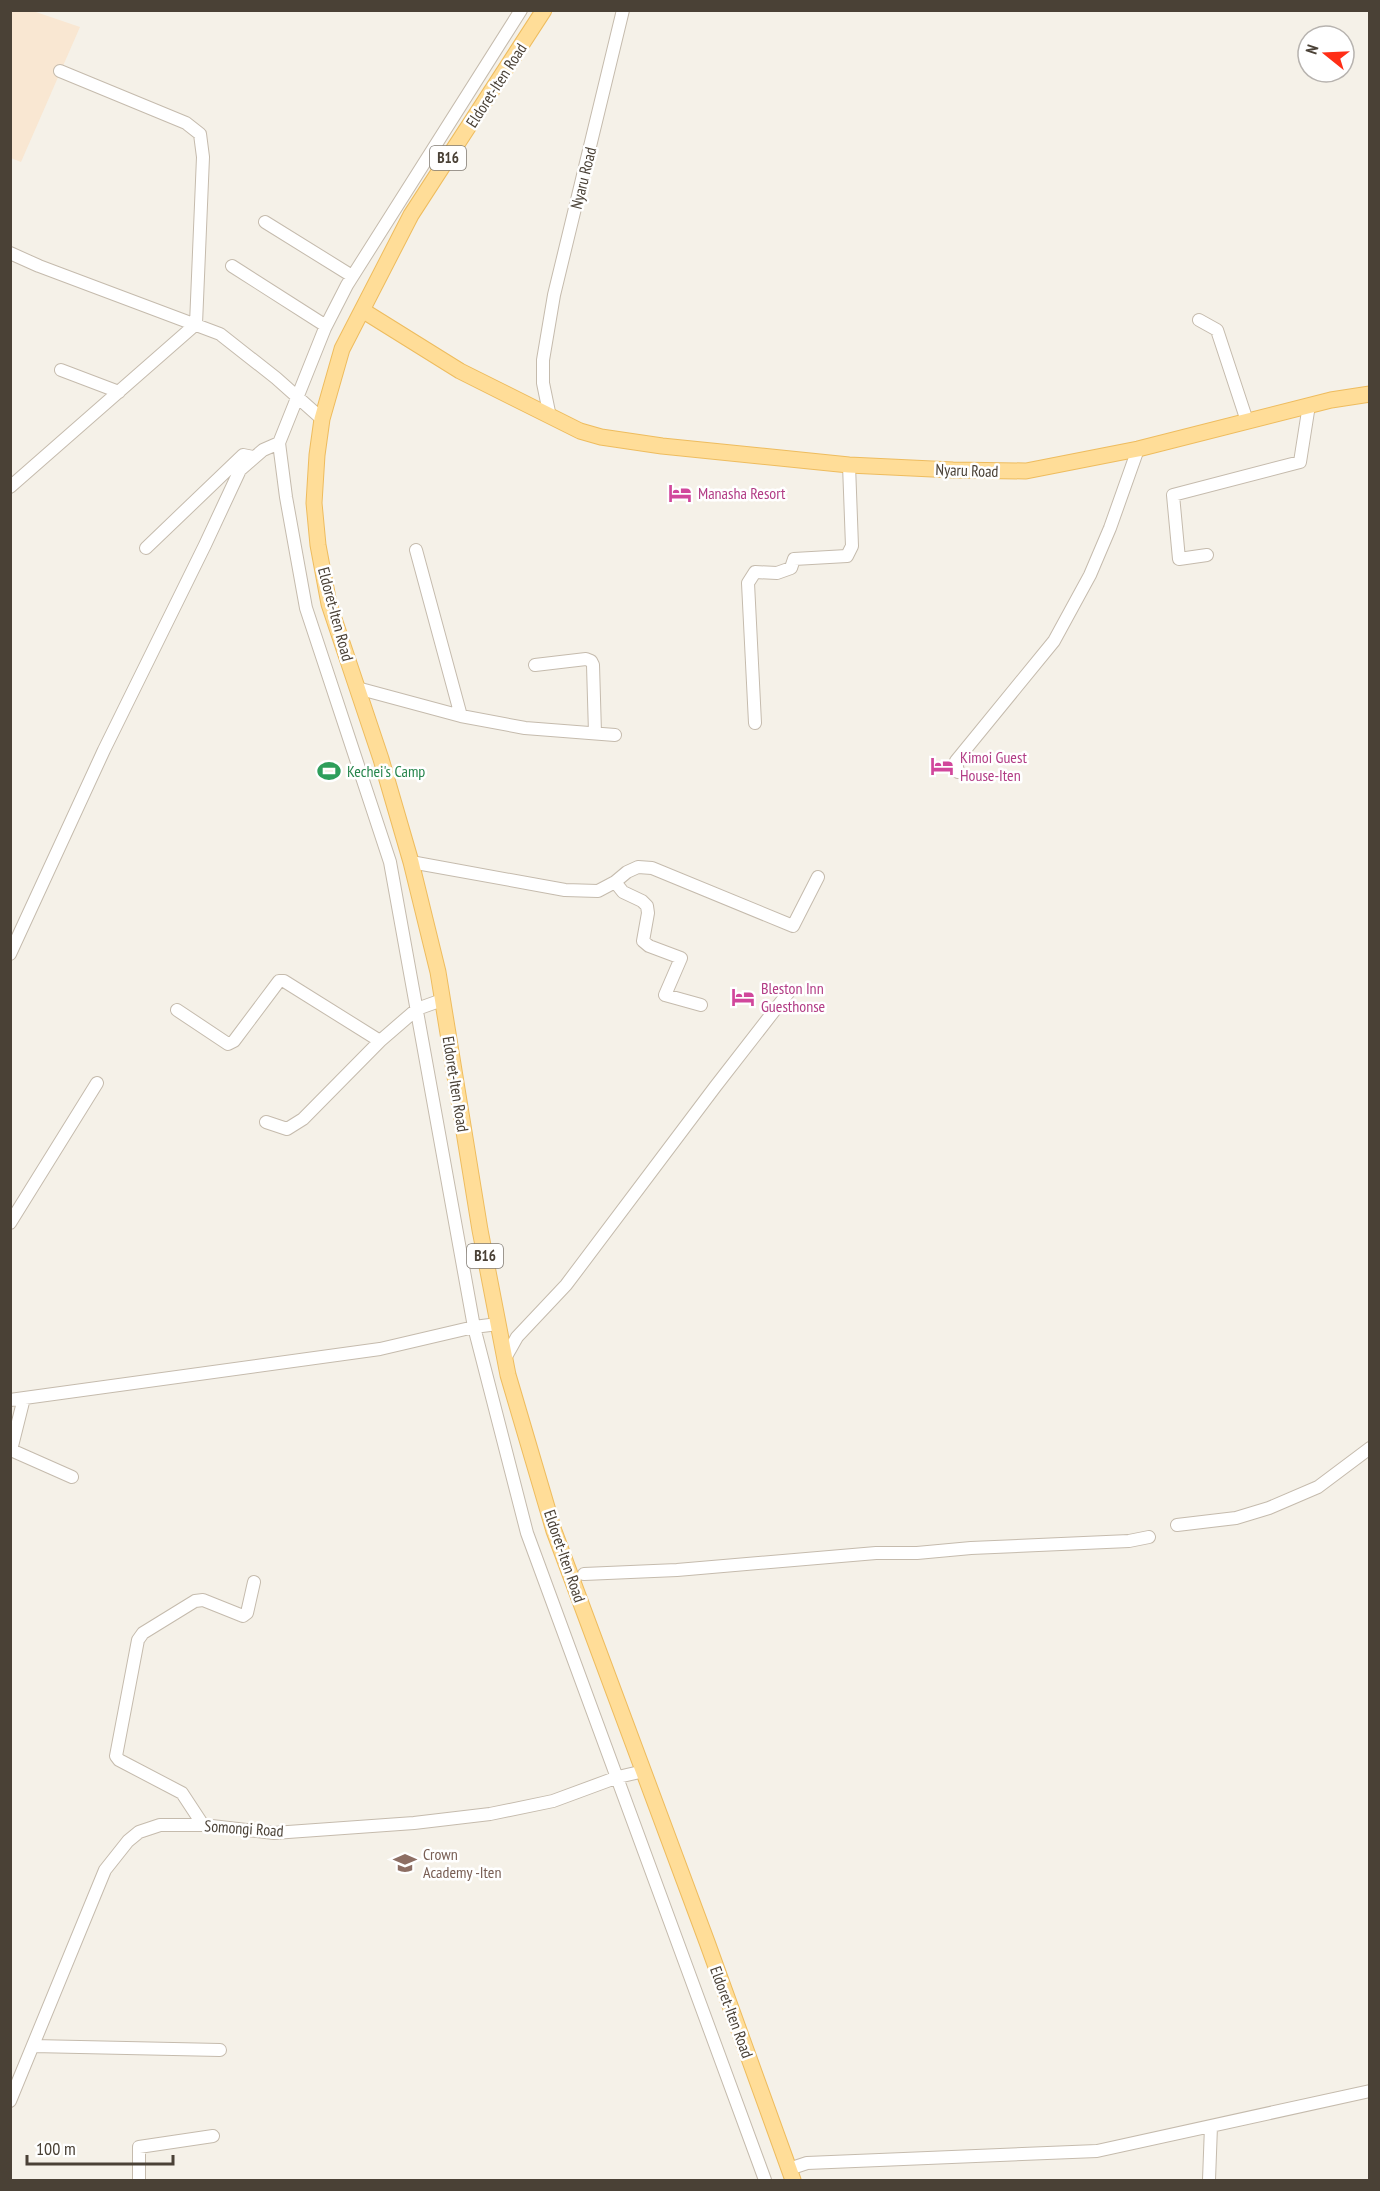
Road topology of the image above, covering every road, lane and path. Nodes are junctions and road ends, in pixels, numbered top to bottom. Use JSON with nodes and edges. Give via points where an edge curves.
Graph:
{"nodes":[{"id":1,"x":521,"y":10,"type":"edge"},
{"id":2,"x":544,"y":10,"type":"edge"},
{"id":3,"x":623,"y":10,"type":"edge"},
{"id":4,"x":503,"y":39,"type":"junction"},
{"id":5,"x":520,"y":48,"type":"junction"},
{"id":6,"x":60,"y":71,"type":"dead end"},
{"id":7,"x":265,"y":222,"type":"dead end"},
{"id":8,"x":10,"y":253,"type":"edge"},
{"id":9,"x":232,"y":266,"type":"dead end"},
{"id":10,"x":352,"y":276,"type":"junction"},
{"id":11,"x":362,"y":310,"type":"junction"},
{"id":12,"x":1199,"y":320,"type":"dead end"},
{"id":13,"x":196,"y":324,"type":"junction"},
{"id":14,"x":326,"y":326,"type":"junction"},
{"id":15,"x":61,"y":369,"type":"dead end"},
{"id":16,"x":120,"y":392,"type":"junction"},
{"id":17,"x":1370,"y":394,"type":"edge"},
{"id":18,"x":297,"y":398,"type":"junction"},
{"id":19,"x":1309,"y":405,"type":"junction"},
{"id":20,"x":322,"y":419,"type":"junction"},
{"id":21,"x":555,"y":419,"type":"junction"},
{"id":22,"x":1247,"y":421,"type":"junction"},
{"id":23,"x":279,"y":442,"type":"junction"},
{"id":24,"x":1138,"y":449,"type":"junction"},
{"id":25,"x":253,"y":457,"type":"junction"},
{"id":26,"x":849,"y":465,"type":"junction"},
{"id":27,"x":10,"y":488,"type":"edge"},
{"id":28,"x":146,"y":548,"type":"dead end"},
{"id":29,"x":416,"y":550,"type":"dead end"},
{"id":30,"x":1207,"y":555,"type":"dead end"},
{"id":31,"x":535,"y":665,"type":"dead end"},
{"id":32,"x":357,"y":688,"type":"junction"},
{"id":33,"x":461,"y":716,"type":"junction"},
{"id":34,"x":755,"y":723,"type":"dead end"},
{"id":35,"x":594,"y":733,"type":"junction"},
{"id":36,"x":615,"y":735,"type":"dead end"},
{"id":37,"x":958,"y":772,"type":"dead end"},
{"id":38,"x":411,"y":862,"type":"junction"},
{"id":39,"x":818,"y":877,"type":"dead end"},
{"id":40,"x":615,"y":882,"type":"junction"},
{"id":41,"x":10,"y":954,"type":"edge"},
{"id":42,"x":788,"y":993,"type":"dead end"},
{"id":43,"x":442,"y":1000,"type":"junction"},
{"id":44,"x":701,"y":1005,"type":"dead end"},
{"id":45,"x":417,"y":1009,"type":"junction"},
{"id":46,"x":177,"y":1010,"type":"dead end"},
{"id":47,"x":380,"y":1041,"type":"junction"},
{"id":48,"x":97,"y":1083,"type":"dead end"},
{"id":49,"x":266,"y":1122,"type":"dead end"},
{"id":50,"x":10,"y":1223,"type":"edge"},
{"id":51,"x":498,"y":1324,"type":"junction"},
{"id":52,"x":474,"y":1327,"type":"junction"},
{"id":53,"x":504,"y":1360,"type":"junction"},
{"id":54,"x":24,"y":1398,"type":"junction"},
{"id":55,"x":10,"y":1400,"type":"edge"},
{"id":56,"x":1370,"y":1448,"type":"edge"},
{"id":57,"x":72,"y":1478,"type":"dead end"},
{"id":58,"x":1177,"y":1524,"type":"dead end"},
{"id":59,"x":1149,"y":1537,"type":"dead end"},
{"id":60,"x":584,"y":1574,"type":"dead end"},
{"id":61,"x":254,"y":1582,"type":"dead end"},
{"id":62,"x":644,"y":1771,"type":"junction"},
{"id":63,"x":618,"y":1776,"type":"junction"},
{"id":64,"x":202,"y":1825,"type":"junction"},
{"id":65,"x":33,"y":2046,"type":"junction"},
{"id":66,"x":220,"y":2050,"type":"dead end"},
{"id":67,"x":1370,"y":2091,"type":"edge"},
{"id":68,"x":10,"y":2101,"type":"edge"},
{"id":69,"x":1211,"y":2126,"type":"junction"},
{"id":70,"x":213,"y":2136,"type":"dead end"},
{"id":71,"x":789,"y":2177,"type":"edge"},
{"id":72,"x":139,"y":2181,"type":"edge"},
{"id":73,"x":765,"y":2181,"type":"edge"},
{"id":74,"x":1209,"y":2181,"type":"edge"}],
"edges":[{"from":1,"to":4,"type":"street"},
{"from":2,"to":5,"type":"main road","name":"Eldoret-Iten Road","number":"B16"},
{"from":3,"to":21,"type":"street","name":"Nyaru Road","via":[[554,295],[543,360],[543,383]]},
{"from":4,"to":5,"type":"street"},
{"from":4,"to":10,"type":"street"},
{"from":5,"to":11,"type":"main road","name":"Eldoret-Iten Road","number":"B16","via":[[411,215]]},
{"from":6,"to":13,"type":"street","via":[[186,123],[200,134],[203,157]]},
{"from":7,"to":10,"type":"street"},
{"from":8,"to":13,"type":"street"},
{"from":9,"to":14,"type":"street"},
{"from":10,"to":14,"type":"street"},
{"from":11,"to":20,"type":"main road","name":"Eldoret-Iten Road","number":"B16","via":[[342,349]]},
{"from":11,"to":21,"type":"main road","via":[[460,371]]},
{"from":12,"to":22,"type":"street","via":[[1217,330]]},
{"from":13,"to":16,"type":"street"},
{"from":13,"to":18,"type":"street","via":[[239,347]]},
{"from":14,"to":18,"type":"street"},
{"from":15,"to":16,"type":"street"},
{"from":16,"to":27,"type":"street"},
{"from":17,"to":19,"type":"main road","name":"Nyaru Road"},
{"from":18,"to":20,"type":"street"},
{"from":18,"to":23,"type":"street"},
{"from":19,"to":22,"type":"main road","name":"Nyaru Road"},
{"from":19,"to":30,"type":"street","via":[[1300,462],[1173,495],[1179,559]]},
{"from":20,"to":32,"type":"main road","name":"Eldoret-Iten Road","number":"B16","via":[[314,503],[318,545],[329,604]]},
{"from":21,"to":26,"type":"main road","name":"Nyaru Road","via":[[601,437]]},
{"from":22,"to":24,"type":"main road","name":"Nyaru Road"},
{"from":23,"to":25,"type":"street"},
{"from":23,"to":45,"type":"street","via":[[306,608],[390,862]]},
{"from":24,"to":26,"type":"main road","name":"Nyaru Road","via":[[1026,471]]},
{"from":24,"to":37,"type":"street","via":[[1090,575],[1054,640],[956,761]]},
{"from":25,"to":28,"type":"street","via":[[243,455]]},
{"from":25,"to":41,"type":"street","via":[[240,470]]},
{"from":26,"to":34,"type":"street","via":[[852,546],[847,556],[794,559],[791,568],[777,573],[755,572],[748,583]]},
{"from":29,"to":33,"type":"street"},
{"from":31,"to":35,"type":"street","via":[[591,661]]},
{"from":32,"to":33,"type":"street"},
{"from":32,"to":38,"type":"main road","name":"Eldoret-Iten Road","number":"B16"},
{"from":33,"to":35,"type":"street","via":[[525,728]]},
{"from":35,"to":36,"type":"street"},
{"from":38,"to":40,"type":"street","via":[[565,890],[598,891]]},
{"from":38,"to":43,"type":"main road","name":"Eldoret-Iten Road","number":"B16"},
{"from":39,"to":40,"type":"street","via":[[793,926],[652,868],[638,867]]},
{"from":40,"to":44,"type":"street","via":[[623,892],[646,906],[643,941],[681,957],[665,995]]},
{"from":42,"to":53,"type":"street","via":[[566,1285],[517,1337]]},
{"from":43,"to":45,"type":"street"},
{"from":43,"to":51,"type":"main road","name":"Eldoret-Iten Road","number":"B16"},
{"from":45,"to":47,"type":"street"},
{"from":45,"to":52,"type":"street"},
{"from":46,"to":47,"type":"street","via":[[228,1044],[276,984],[284,981]]},
{"from":47,"to":49,"type":"street","via":[[303,1119],[287,1129]]},
{"from":48,"to":50,"type":"street"},
{"from":51,"to":52,"type":"street"},
{"from":51,"to":53,"type":"main road","name":"Eldoret-Iten Road","number":"B16"},
{"from":52,"to":54,"type":"street","via":[[380,1349]]},
{"from":52,"to":63,"type":"street","via":[[527,1533]]},
{"from":53,"to":62,"type":"main road","name":"Eldoret-Iten Road","number":"B16","via":[[554,1531]]},
{"from":54,"to":55,"type":"street"},
{"from":54,"to":57,"type":"street","via":[[11,1450]]},
{"from":56,"to":58,"type":"street","via":[[1318,1487],[1269,1508],[1236,1518]]},
{"from":59,"to":60,"type":"street","via":[[1119,1542],[876,1553]]},
{"from":61,"to":64,"type":"street","via":[[243,1616],[203,1600],[195,1601],[138,1640],[116,1756],[182,1793]]},
{"from":62,"to":63,"type":"street","name":"Somongi Road"},
{"from":62,"to":71,"type":"main road","name":"Eldoret-Iten Road","number":"B16"},
{"from":63,"to":64,"type":"street","name":"Somongi Road","via":[[553,1801],[424,1822],[274,1833]]},
{"from":63,"to":73,"type":"street"},
{"from":64,"to":65,"type":"street","name":"Somongi Road","via":[[160,1825],[139,1833],[114,1856],[91,1901]]},
{"from":65,"to":66,"type":"street"},
{"from":65,"to":68,"type":"street","name":"Somongi Road"},
{"from":67,"to":69,"type":"street"},
{"from":69,"to":71,"type":"street","via":[[1097,2151],[807,2163]]},
{"from":69,"to":74,"type":"street"},
{"from":70,"to":72,"type":"street","via":[[140,2147]]}]}
